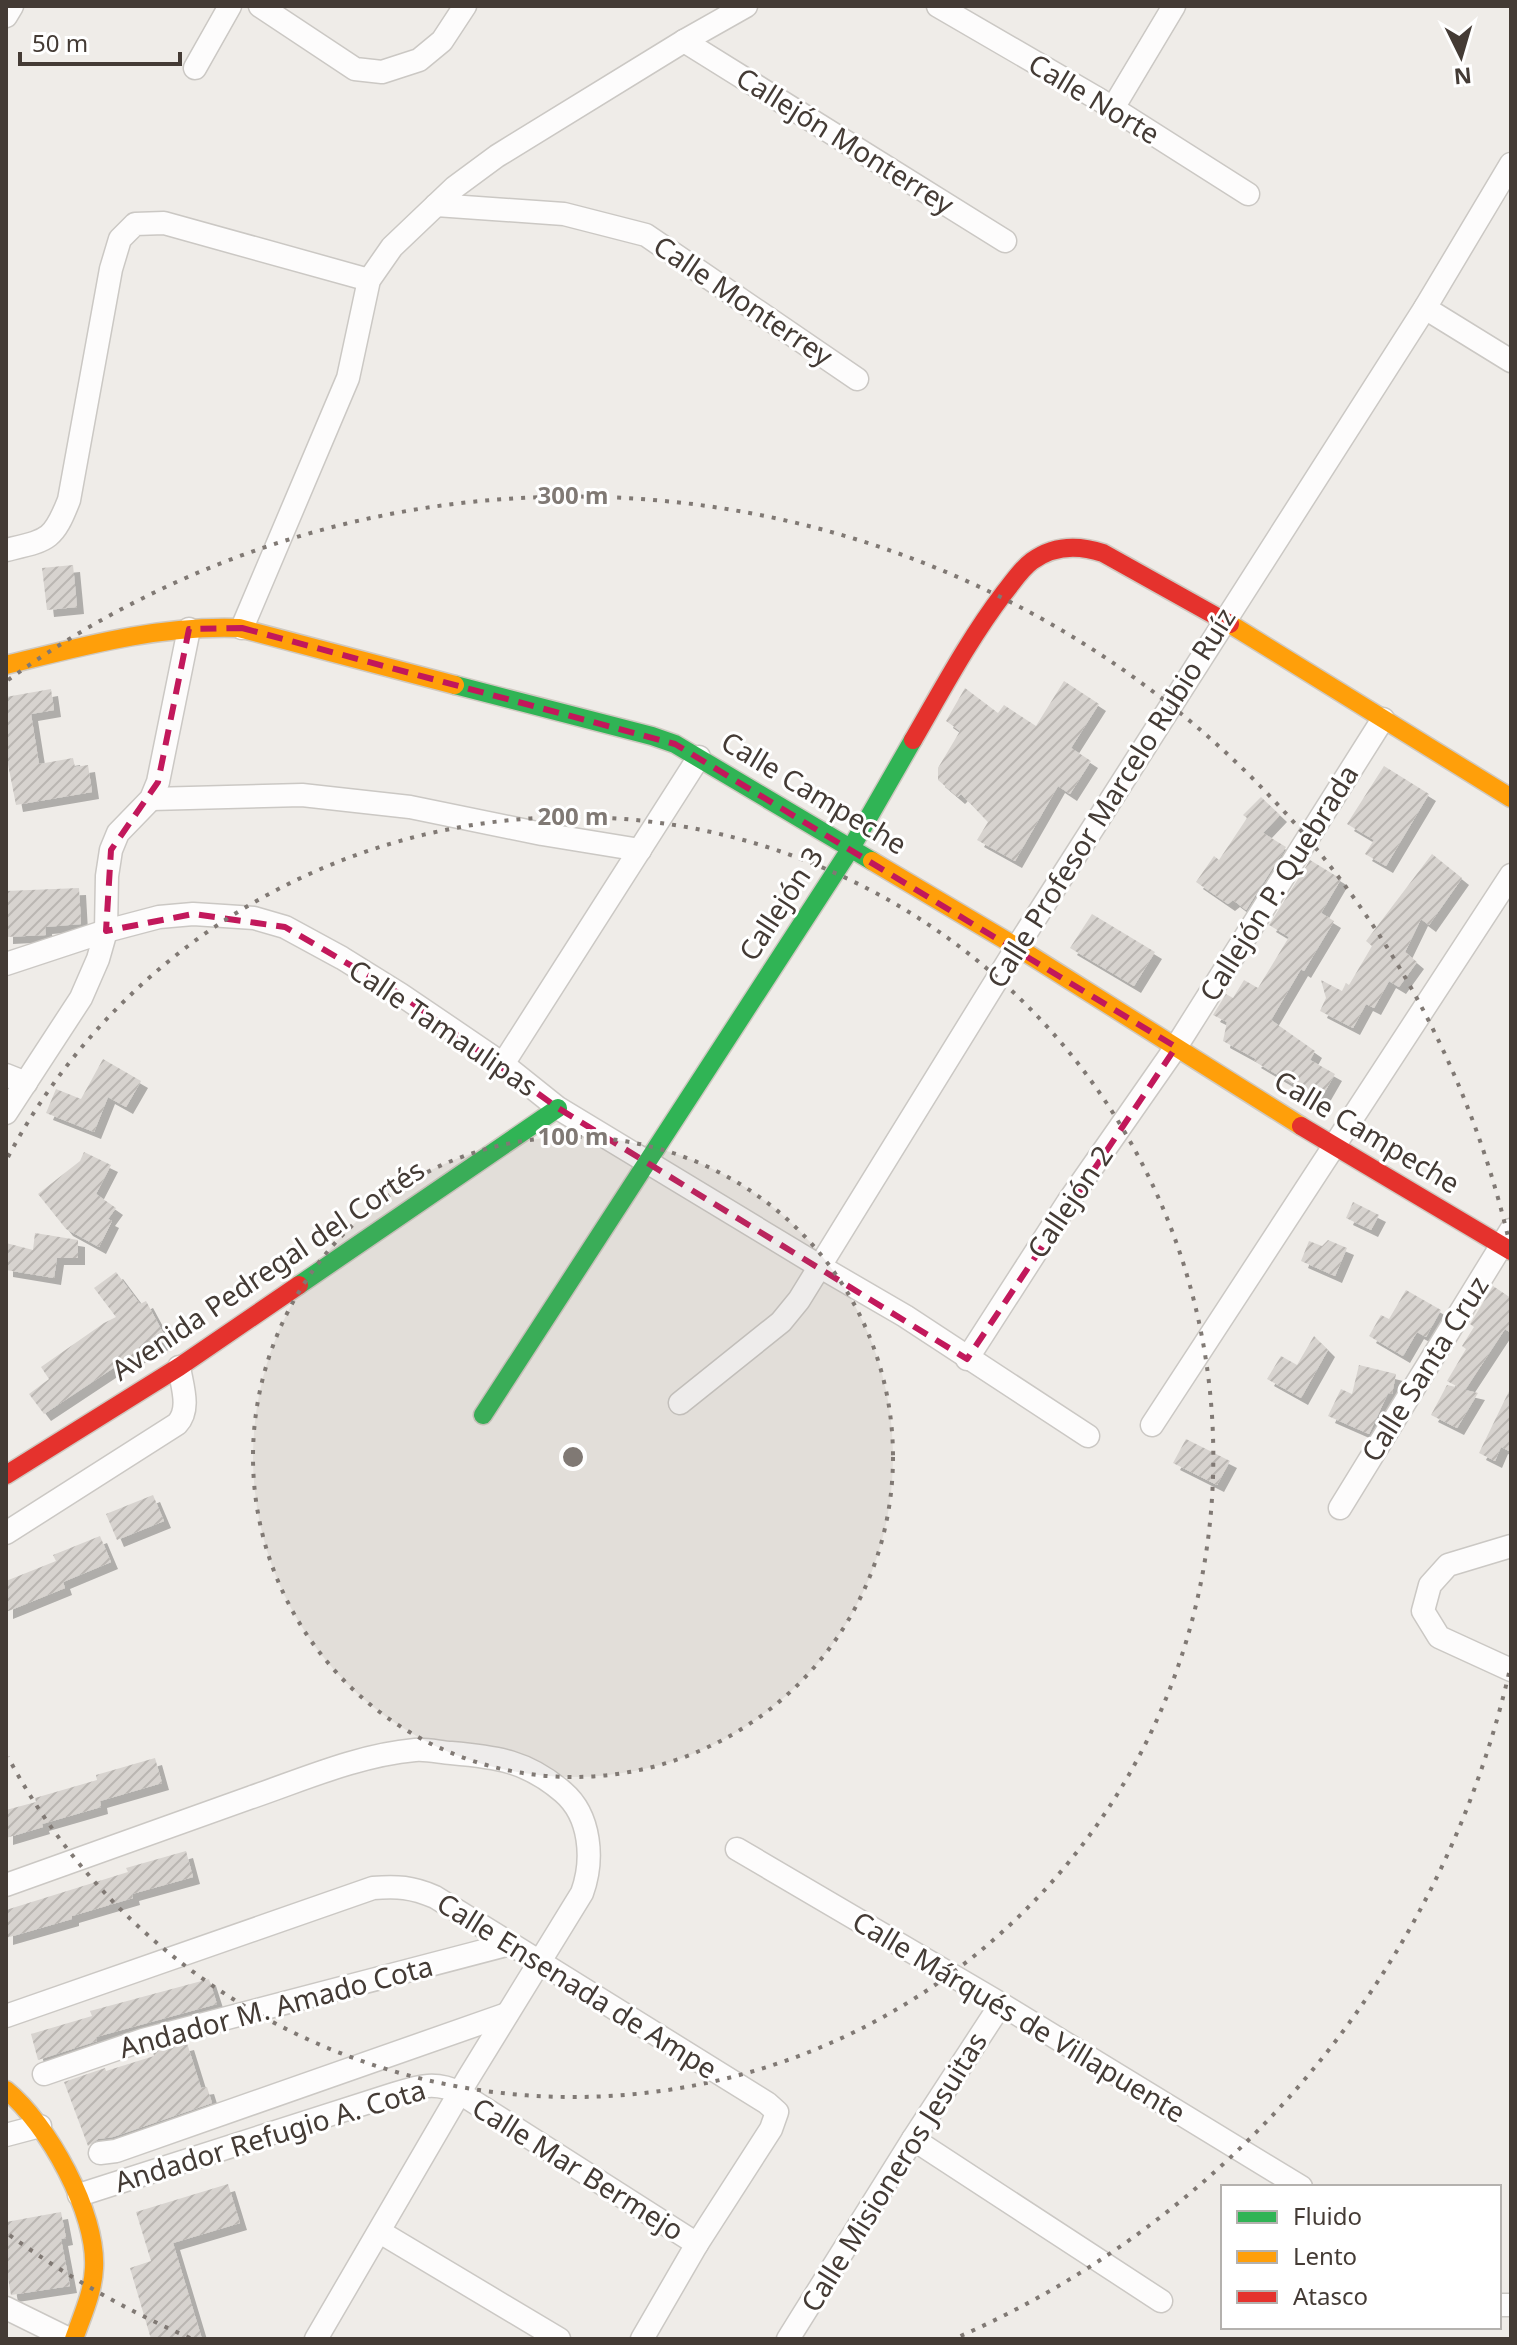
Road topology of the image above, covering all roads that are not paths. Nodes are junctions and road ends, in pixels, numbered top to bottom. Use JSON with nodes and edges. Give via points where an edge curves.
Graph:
{"nodes":[{"id":1,"x":12,"y":6,"type":"edge"},
{"id":2,"x":230,"y":6,"type":"edge"},
{"id":3,"x":260,"y":6,"type":"edge"},
{"id":4,"x":465,"y":6,"type":"edge"},
{"id":5,"x":746,"y":6,"type":"edge"},
{"id":6,"x":938,"y":6,"type":"edge"},
{"id":7,"x":1174,"y":6,"type":"edge"},
{"id":8,"x":6,"y":16,"type":"edge"},
{"id":9,"x":684,"y":41,"type":"junction"},
{"id":10,"x":195,"y":68,"type":"dead end"},
{"id":11,"x":1113,"y":108,"type":"junction"},
{"id":12,"x":1511,"y":164,"type":"edge"},
{"id":13,"x":1248,"y":194,"type":"dead end"},
{"id":14,"x":436,"y":205,"type":"junction"},
{"id":15,"x":1005,"y":241,"type":"dead end"},
{"id":16,"x":369,"y":280,"type":"junction"},
{"id":17,"x":1425,"y":308,"type":"junction"},
{"id":18,"x":1511,"y":361,"type":"edge"},
{"id":19,"x":857,"y":379,"type":"dead end"},
{"id":20,"x":6,"y":550,"type":"edge"},
{"id":21,"x":1224,"y":620,"type":"junction"},
{"id":22,"x":242,"y":628,"type":"junction"},
{"id":23,"x":189,"y":629,"type":"junction"},
{"id":24,"x":6,"y":665,"type":"edge"},
{"id":25,"x":1383,"y":719,"type":"junction"},
{"id":26,"x":699,"y":757,"type":"junction"},
{"id":27,"x":1511,"y":798,"type":"edge"},
{"id":28,"x":151,"y":799,"type":"junction"},
{"id":29,"x":851,"y":848,"type":"junction"},
{"id":30,"x":640,"y":850,"type":"junction"},
{"id":31,"x":1511,"y":875,"type":"edge"},
{"id":32,"x":106,"y":931,"type":"junction"},
{"id":33,"x":1017,"y":947,"type":"junction"},
{"id":34,"x":6,"y":964,"type":"edge"},
{"id":35,"x":1176,"y":1047,"type":"junction"},
{"id":36,"x":503,"y":1064,"type":"junction"},
{"id":37,"x":16,"y":1079,"type":"edge"},
{"id":38,"x":558,"y":1108,"type":"junction"},
{"id":39,"x":6,"y":1113,"type":"edge"},
{"id":40,"x":1333,"y":1146,"type":"junction"},
{"id":41,"x":647,"y":1162,"type":"junction"},
{"id":42,"x":1508,"y":1242,"type":"edge"},
{"id":43,"x":819,"y":1266,"type":"junction"},
{"id":44,"x":967,"y":1359,"type":"junction"},
{"id":45,"x":179,"y":1367,"type":"junction"},
{"id":46,"x":680,"y":1403,"type":"dead end"},
{"id":47,"x":483,"y":1415,"type":"dead end"},
{"id":48,"x":1152,"y":1425,"type":"dead end"},
{"id":49,"x":1088,"y":1436,"type":"dead end"},
{"id":50,"x":6,"y":1475,"type":"edge"},
{"id":51,"x":1340,"y":1508,"type":"dead end"},
{"id":52,"x":6,"y":1533,"type":"edge"},
{"id":53,"x":1511,"y":1546,"type":"edge"},
{"id":54,"x":1511,"y":1670,"type":"edge"},
{"id":55,"x":737,"y":1849,"type":"dead end"},
{"id":56,"x":6,"y":1885,"type":"edge"},
{"id":57,"x":510,"y":1944,"type":"junction"},
{"id":58,"x":539,"y":1961,"type":"junction"},
{"id":59,"x":1001,"y":2004,"type":"junction"},
{"id":60,"x":507,"y":2014,"type":"junction"},
{"id":61,"x":6,"y":2016,"type":"edge"},
{"id":62,"x":44,"y":2074,"type":"dead end"},
{"id":63,"x":6,"y":2090,"type":"edge"},
{"id":64,"x":460,"y":2093,"type":"junction"},
{"id":65,"x":40,"y":2126,"type":"junction"},
{"id":66,"x":6,"y":2135,"type":"edge"},
{"id":67,"x":913,"y":2139,"type":"junction"},
{"id":68,"x":100,"y":2153,"type":"dead end"},
{"id":69,"x":1298,"y":2185,"type":"edge"},
{"id":70,"x":79,"y":2195,"type":"junction"},
{"id":71,"x":380,"y":2232,"type":"junction"},
{"id":72,"x":697,"y":2244,"type":"junction"},
{"id":73,"x":1161,"y":2301,"type":"dead end"},
{"id":74,"x":6,"y":2308,"type":"edge"},
{"id":75,"x":71,"y":2339,"type":"edge"},
{"id":76,"x":316,"y":2339,"type":"edge"},
{"id":77,"x":559,"y":2339,"type":"edge"},
{"id":78,"x":642,"y":2339,"type":"edge"},
{"id":79,"x":788,"y":2339,"type":"edge"}],
"edges":[{"from":1,"to":8,"type":"street"},
{"from":2,"to":10,"type":"street"},
{"from":3,"to":4,"type":"street","via":[[355,69],[382,72],[419,60],[442,41]]},
{"from":5,"to":9,"type":"street"},
{"from":6,"to":11,"type":"street","name":"Calle Norte"},
{"from":7,"to":11,"type":"street"},
{"from":9,"to":14,"type":"street","via":[[497,156]]},
{"from":9,"to":15,"type":"street","name":"Callejón Monterrey"},
{"from":11,"to":13,"type":"street","name":"Calle Norte"},
{"from":12,"to":17,"type":"street","name":"Calle Profesor Marcelo Rubio Ruíz"},
{"from":14,"to":16,"type":"street","via":[[392,247]]},
{"from":14,"to":19,"type":"street","name":"Calle Monterrey","via":[[564,214],[646,235]]},
{"from":16,"to":20,"type":"street","via":[[164,223],[135,224],[120,239],[111,269],[69,500],[58,528],[49,537]]},
{"from":16,"to":22,"type":"street","via":[[348,378]]},
{"from":17,"to":18,"type":"street"},
{"from":17,"to":21,"type":"street","name":"Calle Profesor Marcelo Rubio Ruíz"},
{"from":21,"to":25,"type":"street","name":"Callejón 3"},
{"from":21,"to":29,"type":"street","name":"Callejón 3","via":[[1085,547],[1054,550],[1030,562],[979,626]]},
{"from":21,"to":33,"type":"street","name":"Calle Profesor Marcelo Rubio Ruíz"},
{"from":22,"to":23,"type":"street","name":"Calle Campeche"},
{"from":22,"to":26,"type":"street","name":"Calle Campeche","via":[[652,736]]},
{"from":23,"to":24,"type":"street","name":"Calle Campeche"},
{"from":23,"to":28,"type":"street"},
{"from":25,"to":27,"type":"street","name":"Callejón 3"},
{"from":25,"to":35,"type":"street","name":"Callejón P. Quebrada"},
{"from":26,"to":29,"type":"street","name":"Calle Campeche"},
{"from":26,"to":30,"type":"street"},
{"from":28,"to":30,"type":"street","via":[[302,795],[410,807]]},
{"from":28,"to":32,"type":"street","via":[[118,833],[111,850]]},
{"from":29,"to":33,"type":"street","name":"Calle Campeche"},
{"from":29,"to":41,"type":"street","name":"Callejón 3"},
{"from":30,"to":36,"type":"street"},
{"from":31,"to":40,"type":"street"},
{"from":32,"to":34,"type":"street","name":"Calle Tamaulipas"},
{"from":32,"to":36,"type":"street","name":"Calle Tamaulipas","via":[[193,914],[254,918],[285,927],[400,994]]},
{"from":32,"to":37,"type":"street","via":[[81,998]]},
{"from":33,"to":35,"type":"street","name":"Calle Campeche"},
{"from":33,"to":43,"type":"street","name":"Calle Profesor Marcelo Rubio Ruíz"},
{"from":35,"to":40,"type":"street","name":"Calle Campeche"},
{"from":35,"to":44,"type":"street","name":"Callejón 2"},
{"from":36,"to":38,"type":"street","name":"Calle Tamaulipas"},
{"from":37,"to":39,"type":"street"},
{"from":38,"to":41,"type":"street","name":"Calle Tamaulipas"},
{"from":38,"to":45,"type":"street","name":"Avenida Pedregal del Cortés"},
{"from":40,"to":42,"type":"street","name":"Calle Campeche"},
{"from":40,"to":48,"type":"street"},
{"from":41,"to":43,"type":"street","name":"Calle Tamaulipas"},
{"from":41,"to":47,"type":"street","name":"Callejón 3"},
{"from":42,"to":51,"type":"street","name":"Calle Santa Cruz"},
{"from":43,"to":44,"type":"street","name":"Calle Tamaulipas"},
{"from":43,"to":46,"type":"street","name":"Calle Profesor Marcelo Rubio Ruíz","via":[[781,1322]]},
{"from":44,"to":49,"type":"street","name":"Calle Tamaulipas"},
{"from":45,"to":50,"type":"street","name":"Avenida Pedregal del Cortés"},
{"from":45,"to":52,"type":"street","via":[[185,1405],[177,1424]]},
{"from":53,"to":54,"type":"street","via":[[1448,1565],[1430,1585],[1423,1611],[1439,1637]]},
{"from":55,"to":59,"type":"street","name":"Calle Márqués de Villapuente"},
{"from":56,"to":58,"type":"street","via":[[343,1765],[417,1750],[495,1757],[542,1774],[567,1795],[588,1839],[582,1893]]},
{"from":57,"to":58,"type":"street","name":"Calle Ensenada de Ampe"},
{"from":57,"to":61,"type":"street","name":"Calle Ensenada de Ampe","via":[[415,1888],[373,1888]]},
{"from":57,"to":62,"type":"street","name":"Andador M. Amado Cota","via":[[143,2040]]},
{"from":58,"to":60,"type":"street"},
{"from":58,"to":72,"type":"street","name":"Calle Ensenada de Ampe","via":[[777,2112]]},
{"from":59,"to":67,"type":"street","name":"Calle Misioneros Jesuitas"},
{"from":59,"to":69,"type":"street","name":"Calle Márqués de Villapuente"},
{"from":60,"to":64,"type":"street"},
{"from":60,"to":68,"type":"street"},
{"from":63,"to":65,"type":"street"},
{"from":64,"to":70,"type":"street","name":"Andador Refugio A. Cota","via":[[446,2086],[417,2088]]},
{"from":64,"to":71,"type":"street"},
{"from":64,"to":72,"type":"street","name":"Calle Mar Bermejo"},
{"from":65,"to":66,"type":"street"},
{"from":65,"to":70,"type":"street"},
{"from":67,"to":73,"type":"street"},
{"from":67,"to":79,"type":"street","name":"Calle Misioneros Jesuitas"},
{"from":70,"to":75,"type":"street","via":[[94,2269]]},
{"from":71,"to":76,"type":"street"},
{"from":71,"to":77,"type":"street"},
{"from":72,"to":78,"type":"street"},
{"from":74,"to":75,"type":"street"}]}
